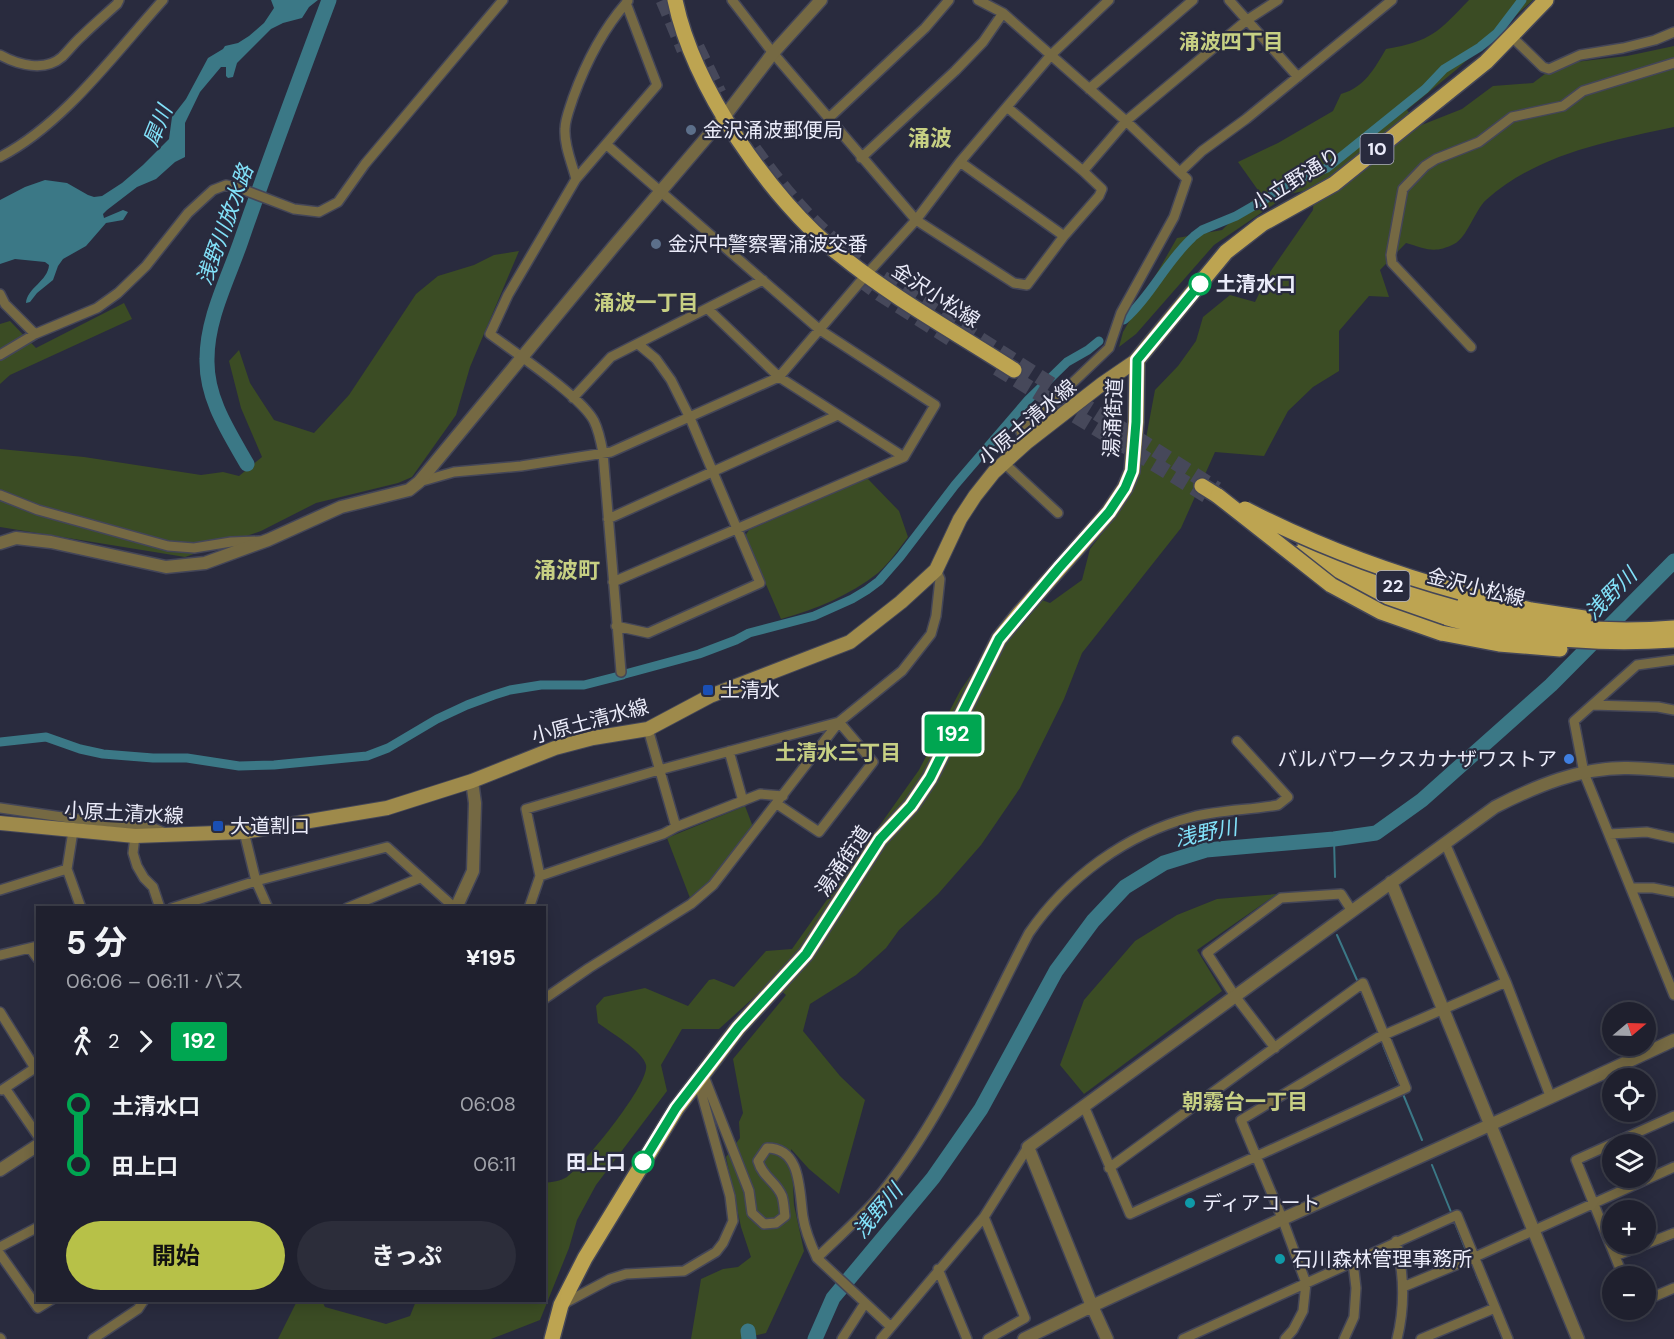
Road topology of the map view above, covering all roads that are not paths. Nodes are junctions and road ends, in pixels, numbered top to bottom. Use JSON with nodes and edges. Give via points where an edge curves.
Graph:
{"nodes":[{"id":1,"x":118,"y":0,"type":"edge"},
{"id":2,"x":503,"y":0,"type":"edge"},
{"id":3,"x":666,"y":0,"type":"edge"},
{"id":4,"x":675,"y":0,"type":"edge"},
{"id":5,"x":732,"y":0,"type":"edge"},
{"id":6,"x":821,"y":0,"type":"edge"},
{"id":7,"x":949,"y":0,"type":"edge"},
{"id":8,"x":1109,"y":0,"type":"edge"},
{"id":9,"x":1193,"y":0,"type":"edge"},
{"id":10,"x":1229,"y":0,"type":"edge"},
{"id":11,"x":1278,"y":0,"type":"edge"},
{"id":12,"x":1392,"y":0,"type":"edge"},
{"id":13,"x":1546,"y":0,"type":"edge"},
{"id":14,"x":162,"y":1,"type":"edge"},
{"id":15,"x":627,"y":2,"type":"edge"},
{"id":16,"x":984,"y":2,"type":"edge"},
{"id":17,"x":1003,"y":13,"type":"junction"},
{"id":18,"x":679,"y":17,"type":"junction"},
{"id":19,"x":1247,"y":20,"type":"junction"},
{"id":20,"x":1674,"y":32,"type":"edge"},
{"id":21,"x":1511,"y":36,"type":"junction"},
{"id":22,"x":773,"y":53,"type":"junction"},
{"id":23,"x":1051,"y":55,"type":"junction"},
{"id":24,"x":0,"y":56,"type":"edge"},
{"id":25,"x":1674,"y":63,"type":"edge"},
{"id":26,"x":1298,"y":77,"type":"junction"},
{"id":27,"x":1089,"y":89,"type":"junction"},
{"id":28,"x":1007,"y":107,"type":"junction"},
{"id":29,"x":724,"y":117,"type":"junction"},
{"id":30,"x":830,"y":117,"type":"junction"},
{"id":31,"x":1126,"y":122,"type":"junction"},
{"id":32,"x":607,"y":145,"type":"junction"},
{"id":33,"x":0,"y":157,"type":"edge"},
{"id":34,"x":861,"y":158,"type":"junction"},
{"id":35,"x":960,"y":162,"type":"junction"},
{"id":36,"x":1083,"y":171,"type":"junction"},
{"id":37,"x":1180,"y":172,"type":"junction"},
{"id":38,"x":576,"y":179,"type":"junction"},
{"id":39,"x":661,"y":190,"type":"junction"},
{"id":40,"x":916,"y":220,"type":"junction"},
{"id":41,"x":1064,"y":236,"type":"junction"},
{"id":42,"x":866,"y":275,"type":"junction"},
{"id":43,"x":763,"y":280,"type":"junction"},
{"id":44,"x":0,"y":294,"type":"edge"},
{"id":45,"x":2,"y":305,"type":"edge"},
{"id":46,"x":708,"y":309,"type":"junction"},
{"id":47,"x":820,"y":330,"type":"junction"},
{"id":48,"x":35,"y":334,"type":"junction"},
{"id":49,"x":638,"y":344,"type":"junction"},
{"id":50,"x":1471,"y":347,"type":"dead end"},
{"id":51,"x":0,"y":355,"type":"edge"},
{"id":52,"x":522,"y":359,"type":"junction"},
{"id":53,"x":1137,"y":360,"type":"junction"},
{"id":54,"x":1014,"y":370,"type":"tunnel mouth"},
{"id":55,"x":779,"y":377,"type":"junction"},
{"id":56,"x":573,"y":398,"type":"junction"},
{"id":57,"x":838,"y":415,"type":"junction"},
{"id":58,"x":690,"y":418,"type":"junction"},
{"id":59,"x":1026,"y":443,"type":"junction"},
{"id":60,"x":603,"y":453,"type":"junction"},
{"id":61,"x":904,"y":457,"type":"junction"},
{"id":62,"x":1004,"y":463,"type":"junction"},
{"id":63,"x":713,"y":472,"type":"junction"},
{"id":64,"x":418,"y":482,"type":"junction"},
{"id":65,"x":1202,"y":486,"type":"tunnel mouth"},
{"id":66,"x":0,"y":495,"type":"edge"},
{"id":67,"x":1218,"y":496,"type":"junction"},
{"id":68,"x":1058,"y":513,"type":"dead end"},
{"id":69,"x":608,"y":519,"type":"junction"},
{"id":70,"x":737,"y":529,"type":"junction"},
{"id":71,"x":268,"y":540,"type":"junction"},
{"id":72,"x":0,"y":543,"type":"edge"},
{"id":73,"x":936,"y":570,"type":"junction"},
{"id":74,"x":613,"y":582,"type":"junction"},
{"id":75,"x":1563,"y":621,"type":"junction"},
{"id":76,"x":1674,"y":622,"type":"edge"},
{"id":77,"x":616,"y":626,"type":"junction"},
{"id":78,"x":1650,"y":626,"type":"junction"},
{"id":79,"x":1674,"y":628,"type":"edge"},
{"id":80,"x":1674,"y":640,"type":"edge"},
{"id":81,"x":1541,"y":643,"type":"junction"},
{"id":82,"x":1674,"y":646,"type":"edge"},
{"id":83,"x":1629,"y":647,"type":"junction"},
{"id":84,"x":1674,"y":660,"type":"edge"},
{"id":85,"x":621,"y":672,"type":"dead end"},
{"id":86,"x":1593,"y":705,"type":"junction"},
{"id":87,"x":1674,"y":710,"type":"edge"},
{"id":88,"x":839,"y":722,"type":"junction"},
{"id":89,"x":648,"y":729,"type":"junction"},
{"id":90,"x":1237,"y":741,"type":"dead end"},
{"id":91,"x":729,"y":751,"type":"junction"},
{"id":92,"x":659,"y":770,"type":"junction"},
{"id":93,"x":1674,"y":771,"type":"edge"},
{"id":94,"x":1584,"y":773,"type":"junction"},
{"id":95,"x":472,"y":781,"type":"junction"},
{"id":96,"x":780,"y":800,"type":"junction"},
{"id":97,"x":743,"y":801,"type":"junction"},
{"id":98,"x":0,"y":808,"type":"edge"},
{"id":99,"x":0,"y":823,"type":"edge"},
{"id":100,"x":676,"y":827,"type":"junction"},
{"id":101,"x":73,"y":831,"type":"junction"},
{"id":102,"x":244,"y":832,"type":"junction"},
{"id":103,"x":1609,"y":834,"type":"junction"},
{"id":104,"x":135,"y":836,"type":"junction"},
{"id":105,"x":170,"y":836,"type":"junction"},
{"id":106,"x":1674,"y":838,"type":"edge"},
{"id":107,"x":1445,"y":843,"type":"junction"},
{"id":108,"x":67,"y":868,"type":"junction"},
{"id":109,"x":540,"y":876,"type":"junction"},
{"id":110,"x":420,"y":878,"type":"junction"},
{"id":111,"x":256,"y":881,"type":"junction"},
{"id":112,"x":1391,"y":882,"type":"junction"},
{"id":113,"x":1631,"y":888,"type":"junction"},
{"id":114,"x":0,"y":890,"type":"edge"},
{"id":115,"x":1674,"y":892,"type":"edge"},
{"id":116,"x":80,"y":906,"type":"edge"},
{"id":117,"x":159,"y":906,"type":"edge"},
{"id":118,"x":178,"y":906,"type":"edge"},
{"id":119,"x":267,"y":906,"type":"edge"},
{"id":120,"x":352,"y":906,"type":"edge"},
{"id":121,"x":454,"y":906,"type":"edge"},
{"id":122,"x":457,"y":906,"type":"edge"},
{"id":123,"x":530,"y":906,"type":"edge"},
{"id":124,"x":1352,"y":911,"type":"junction"},
{"id":125,"x":34,"y":947,"type":"edge"},
{"id":126,"x":0,"y":956,"type":"edge"},
{"id":127,"x":1674,"y":966,"type":"edge"},
{"id":128,"x":1664,"y":971,"type":"junction"},
{"id":129,"x":1506,"y":982,"type":"junction"},
{"id":130,"x":1674,"y":994,"type":"edge"},
{"id":131,"x":1235,"y":996,"type":"junction"},
{"id":132,"x":546,"y":998,"type":"edge"},
{"id":133,"x":1444,"y":1008,"type":"junction"},
{"id":134,"x":0,"y":1012,"type":"edge"},
{"id":135,"x":1385,"y":1035,"type":"junction"},
{"id":136,"x":1674,"y":1040,"type":"edge"},
{"id":137,"x":1275,"y":1048,"type":"junction"},
{"id":138,"x":36,"y":1067,"type":"edge"},
{"id":139,"x":700,"y":1077,"type":"junction"},
{"id":140,"x":3,"y":1090,"type":"edge"},
{"id":141,"x":1551,"y":1098,"type":"junction"},
{"id":142,"x":1084,"y":1106,"type":"junction"},
{"id":143,"x":1674,"y":1116,"type":"edge"},
{"id":144,"x":1490,"y":1124,"type":"junction"},
{"id":145,"x":36,"y":1133,"type":"edge"},
{"id":146,"x":36,"y":1146,"type":"edge"},
{"id":147,"x":1028,"y":1147,"type":"junction"},
{"id":148,"x":1256,"y":1156,"type":"junction"},
{"id":149,"x":1674,"y":1167,"type":"edge"},
{"id":150,"x":1109,"y":1168,"type":"junction"},
{"id":151,"x":0,"y":1170,"type":"edge"},
{"id":152,"x":1594,"y":1204,"type":"junction"},
{"id":153,"x":984,"y":1217,"type":"junction"},
{"id":154,"x":1282,"y":1218,"type":"junction"},
{"id":155,"x":36,"y":1228,"type":"edge"},
{"id":156,"x":1534,"y":1230,"type":"junction"},
{"id":157,"x":1674,"y":1233,"type":"edge"},
{"id":158,"x":1396,"y":1241,"type":"junction"},
{"id":159,"x":0,"y":1247,"type":"edge"},
{"id":160,"x":0,"y":1254,"type":"edge"},
{"id":161,"x":1615,"y":1256,"type":"junction"},
{"id":162,"x":1475,"y":1257,"type":"junction"},
{"id":163,"x":820,"y":1261,"type":"junction"},
{"id":164,"x":1353,"y":1262,"type":"junction"},
{"id":165,"x":1619,"y":1266,"type":"edge"},
{"id":166,"x":938,"y":1269,"type":"junction"},
{"id":167,"x":1306,"y":1282,"type":"junction"},
{"id":168,"x":1403,"y":1287,"type":"junction"},
{"id":169,"x":1674,"y":1288,"type":"edge"},
{"id":170,"x":1656,"y":1296,"type":"edge"},
{"id":171,"x":863,"y":1301,"type":"junction"},
{"id":172,"x":48,"y":1302,"type":"edge"},
{"id":173,"x":143,"y":1302,"type":"edge"},
{"id":174,"x":561,"y":1305,"type":"junction"},
{"id":175,"x":1092,"y":1306,"type":"junction"},
{"id":176,"x":1495,"y":1308,"type":"junction"},
{"id":177,"x":890,"y":1326,"type":"junction"},
{"id":178,"x":93,"y":1339,"type":"edge"},
{"id":179,"x":552,"y":1339,"type":"edge"},
{"id":180,"x":842,"y":1339,"type":"edge"},
{"id":181,"x":881,"y":1339,"type":"edge"},
{"id":182,"x":968,"y":1339,"type":"edge"},
{"id":183,"x":988,"y":1339,"type":"edge"},
{"id":184,"x":1024,"y":1339,"type":"edge"},
{"id":185,"x":1107,"y":1339,"type":"edge"},
{"id":186,"x":1183,"y":1339,"type":"edge"},
{"id":187,"x":1285,"y":1339,"type":"edge"},
{"id":188,"x":1344,"y":1339,"type":"edge"},
{"id":189,"x":1396,"y":1339,"type":"edge"},
{"id":190,"x":1421,"y":1339,"type":"edge"},
{"id":191,"x":1508,"y":1339,"type":"edge"},
{"id":192,"x":1578,"y":1339,"type":"edge"}],
"edges":[{"from":1,"to":24,"type":"street","via":[[60,59],[33,66]]},
{"from":2,"to":48,"type":"street","via":[[365,164],[338,202],[319,212],[294,209],[226,185],[213,190],[118,293],[97,308]]},
{"from":3,"to":18,"type":"main road"},
{"from":4,"to":18,"type":"main road"},
{"from":5,"to":22,"type":"street"},
{"from":6,"to":22,"type":"street"},
{"from":7,"to":30,"type":"street","via":[[925,28]]},
{"from":8,"to":23,"type":"street"},
{"from":9,"to":27,"type":"street"},
{"from":10,"to":19,"type":"street"},
{"from":11,"to":19,"type":"street"},
{"from":12,"to":26,"type":"street"},
{"from":13,"to":21,"type":"main road","name":"小立野通り","number":"10"},
{"from":14,"to":33,"type":"street","via":[[68,105],[18,148]]},
{"from":15,"to":32,"type":"street","via":[[657,85]]},
{"from":15,"to":38,"type":"street","via":[[602,34],[567,115],[566,142]]},
{"from":16,"to":17,"type":"street"},
{"from":17,"to":23,"type":"street"},
{"from":17,"to":34,"type":"street","via":[[983,42],[955,71]]},
{"from":18,"to":29,"type":"main road","name":"金沢小松線"},
{"from":19,"to":26,"type":"street"},
{"from":19,"to":31,"type":"street"},
{"from":20,"to":21,"type":"street","via":[[1623,48],[1580,55],[1550,69],[1543,68]]},
{"from":21,"to":53,"type":"main road","name":"小立野通り","number":"10","via":[[1466,79],[1334,184],[1262,224],[1226,252]]},
{"from":22,"to":29,"type":"street"},
{"from":22,"to":30,"type":"street"},
{"from":23,"to":27,"type":"street"},
{"from":23,"to":28,"type":"street"},
{"from":25,"to":50,"type":"street","via":[[1583,91],[1563,106],[1512,117],[1479,142],[1430,163],[1403,189],[1392,263]]},
{"from":26,"to":37,"type":"street"},
{"from":27,"to":31,"type":"street"},
{"from":28,"to":35,"type":"street"},
{"from":28,"to":36,"type":"street"},
{"from":29,"to":39,"type":"street"},
{"from":29,"to":42,"type":"main road","name":"金沢小松線","via":[[795,212]]},
{"from":30,"to":34,"type":"street"},
{"from":31,"to":36,"type":"street"},
{"from":31,"to":37,"type":"street"},
{"from":32,"to":38,"type":"street"},
{"from":32,"to":39,"type":"street"},
{"from":34,"to":40,"type":"street"},
{"from":35,"to":40,"type":"street"},
{"from":35,"to":41,"type":"street"},
{"from":36,"to":41,"type":"street","via":[[1102,189]]},
{"from":37,"to":59,"type":"street","via":[[1187,179],[1174,217],[1121,313],[1109,348],[1021,432]]},
{"from":38,"to":52,"type":"street","via":[[508,295],[490,334]]},
{"from":39,"to":43,"type":"street"},
{"from":39,"to":52,"type":"street"},
{"from":40,"to":41,"type":"street","via":[[1021,285],[1027,285]]},
{"from":40,"to":42,"type":"street"},
{"from":42,"to":47,"type":"street"},
{"from":42,"to":54,"type":"main road","name":"金沢小松線"},
{"from":43,"to":46,"type":"street"},
{"from":43,"to":47,"type":"street"},
{"from":44,"to":45,"type":"street"},
{"from":45,"to":48,"type":"street"},
{"from":46,"to":49,"type":"street"},
{"from":46,"to":55,"type":"street"},
{"from":47,"to":55,"type":"street"},
{"from":47,"to":61,"type":"street","via":[[935,405]]},
{"from":48,"to":51,"type":"street"},
{"from":49,"to":56,"type":"street","via":[[611,357]]},
{"from":49,"to":58,"type":"street","via":[[656,359],[671,380]]},
{"from":52,"to":56,"type":"street"},
{"from":52,"to":64,"type":"street"},
{"from":53,"to":59,"type":"main road","name":"小原土清水線"},
{"from":53,"to":139,"type":"main road","name":"湯涌街道","via":[[1132,471],[1125,488],[1109,512],[999,639],[930,778],[911,806],[880,839],[806,954],[738,1028]]},
{"from":55,"to":57,"type":"street"},
{"from":55,"to":58,"type":"street"},
{"from":56,"to":60,"type":"street","via":[[593,419]]},
{"from":57,"to":61,"type":"street"},
{"from":57,"to":63,"type":"street"},
{"from":58,"to":60,"type":"street"},
{"from":58,"to":63,"type":"street"},
{"from":59,"to":62,"type":"main road","name":"小原土清水線"},
{"from":60,"to":64,"type":"street","via":[[454,472]]},
{"from":60,"to":69,"type":"street"},
{"from":61,"to":70,"type":"street"},
{"from":62,"to":68,"type":"street"},
{"from":62,"to":73,"type":"main road","name":"小原土清水線","via":[[975,495]]},
{"from":63,"to":69,"type":"street"},
{"from":63,"to":70,"type":"street"},
{"from":64,"to":71,"type":"street","via":[[409,490],[341,507]]},
{"from":65,"to":67,"type":"main road","number":"22"},
{"from":66,"to":71,"type":"street","via":[[38,510],[168,546],[194,548]]},
{"from":67,"to":75,"type":"main road","number":"22","bridge":true,"via":[[1333,549],[1460,592]]},
{"from":67,"to":81,"type":"main road","number":"22","bridge":true,"via":[[1317,575],[1381,612],[1441,633],[1499,644]]},
{"from":69,"to":74,"type":"street"},
{"from":70,"to":74,"type":"street"},
{"from":70,"to":77,"type":"street","via":[[760,583],[648,633]]},
{"from":71,"to":72,"type":"street","via":[[205,563],[166,567],[51,542],[16,538]]},
{"from":73,"to":88,"type":"street","via":[[940,579],[932,634],[902,671]]},
{"from":73,"to":89,"type":"main road","name":"小原土清水線","via":[[850,642],[730,688]]},
{"from":74,"to":77,"type":"street"},
{"from":75,"to":78,"type":"main road","name":"金沢小松線","number":"22"},
{"from":75,"to":81,"type":"main road","name":"金沢小松線","number":"22","via":[[1491,615],[1387,584],[1241,510],[1322,568],[1373,592],[1447,618]]},
{"from":76,"to":78,"type":"main road","number":"22"},
{"from":77,"to":85,"type":"street"},
{"from":78,"to":79,"type":"main road","number":"22"},
{"from":80,"to":83,"type":"main road","number":"22"},
{"from":81,"to":83,"type":"main road","number":"22"},
{"from":82,"to":83,"type":"main road","number":"22"},
{"from":84,"to":86,"type":"street","via":[[1637,665]]},
{"from":86,"to":87,"type":"street"},
{"from":86,"to":94,"type":"street","via":[[1574,721]]},
{"from":88,"to":91,"type":"street"},
{"from":88,"to":96,"type":"street"},
{"from":88,"to":96,"type":"street","via":[[873,762],[819,832]]},
{"from":89,"to":92,"type":"street"},
{"from":89,"to":95,"type":"main road","name":"小原土清水線","via":[[555,748]]},
{"from":90,"to":163,"type":"street","via":[[1288,797],[1278,805],[1192,817],[1151,830],[1099,862],[1060,894],[1029,933],[941,1105],[912,1152],[879,1197]]},
{"from":91,"to":92,"type":"street"},
{"from":91,"to":97,"type":"street"},
{"from":92,"to":100,"type":"street"},
{"from":92,"to":109,"type":"street","via":[[526,809]]},
{"from":93,"to":94,"type":"street","via":[[1626,767]]},
{"from":94,"to":103,"type":"street"},
{"from":94,"to":107,"type":"street","via":[[1535,787],[1495,807]]},
{"from":95,"to":102,"type":"main road","name":"小原土清水線","via":[[387,808]]},
{"from":95,"to":122,"type":"street","via":[[473,871]]},
{"from":96,"to":97,"type":"street","via":[[760,794]]},
{"from":96,"to":132,"type":"street","via":[[719,878],[692,904]]},
{"from":97,"to":100,"type":"street"},
{"from":98,"to":105,"type":"street","via":[[151,827]]},
{"from":99,"to":101,"type":"main road","name":"小原土清水線"},
{"from":100,"to":109,"type":"street"},
{"from":101,"to":104,"type":"main road","name":"小原土清水線"},
{"from":101,"to":108,"type":"street"},
{"from":102,"to":105,"type":"main road","name":"小原土清水線"},
{"from":102,"to":111,"type":"street"},
{"from":103,"to":106,"type":"street","via":[[1647,832]]},
{"from":103,"to":113,"type":"street"},
{"from":104,"to":105,"type":"main road","name":"小原土清水線"},
{"from":104,"to":117,"type":"street","via":[[136,866],[153,887]]},
{"from":107,"to":112,"type":"street"},
{"from":107,"to":129,"type":"street"},
{"from":108,"to":114,"type":"street"},
{"from":108,"to":116,"type":"street"},
{"from":109,"to":123,"type":"street"},
{"from":110,"to":111,"type":"street","via":[[387,847]]},
{"from":110,"to":120,"type":"street"},
{"from":110,"to":121,"type":"street"},
{"from":111,"to":118,"type":"street"},
{"from":111,"to":119,"type":"street"},
{"from":112,"to":124,"type":"street"},
{"from":112,"to":133,"type":"street"},
{"from":113,"to":115,"type":"street"},
{"from":113,"to":128,"type":"street"},
{"from":124,"to":131,"type":"street"},
{"from":124,"to":131,"type":"street","via":[[1341,894],[1281,898],[1207,953]]},
{"from":125,"to":126,"type":"street"},
{"from":127,"to":128,"type":"street"},
{"from":128,"to":130,"type":"street"},
{"from":129,"to":133,"type":"street"},
{"from":129,"to":141,"type":"street"},
{"from":131,"to":137,"type":"street"},
{"from":131,"to":142,"type":"street"},
{"from":133,"to":135,"type":"street"},
{"from":133,"to":144,"type":"street"},
{"from":134,"to":138,"type":"street"},
{"from":135,"to":137,"type":"street","via":[[1363,983]]},
{"from":135,"to":148,"type":"street","via":[[1240,1120]]},
{"from":135,"to":148,"type":"street","via":[[1406,1088]]},
{"from":136,"to":141,"type":"street"},
{"from":137,"to":150,"type":"street"},
{"from":138,"to":140,"type":"street"},
{"from":139,"to":163,"type":"street","via":[[748,1191],[752,1213],[764,1224],[776,1223],[785,1216],[783,1198],[762,1173],[758,1161],[767,1148],[787,1154],[800,1183],[810,1244]]},
{"from":139,"to":174,"type":"main road","name":"湯涌街道","via":[[676,1108]]},
{"from":139,"to":174,"type":"street","via":[[730,1196],[733,1221],[723,1243],[716,1252],[684,1271],[626,1274]]},
{"from":140,"to":145,"type":"street"},
{"from":141,"to":144,"type":"street"},
{"from":142,"to":147,"type":"street"},
{"from":142,"to":150,"type":"street"},
{"from":143,"to":152,"type":"street","via":[[1576,1160]]},
{"from":144,"to":154,"type":"street"},
{"from":144,"to":156,"type":"street"},
{"from":146,"to":151,"type":"street"},
{"from":147,"to":153,"type":"street"},
{"from":147,"to":175,"type":"street"},
{"from":148,"to":150,"type":"street","via":[[1130,1214]]},
{"from":148,"to":154,"type":"street"},
{"from":149,"to":152,"type":"street"},
{"from":152,"to":156,"type":"street"},
{"from":152,"to":161,"type":"street"},
{"from":153,"to":166,"type":"street"},
{"from":153,"to":183,"type":"street","via":[[1025,1318]]},
{"from":154,"to":167,"type":"street"},
{"from":154,"to":175,"type":"street"},
{"from":155,"to":159,"type":"street"},
{"from":156,"to":162,"type":"street"},
{"from":156,"to":192,"type":"street"},
{"from":157,"to":161,"type":"street"},
{"from":158,"to":162,"type":"street","via":[[1457,1215]]},
{"from":158,"to":164,"type":"street"},
{"from":158,"to":168,"type":"street"},
{"from":160,"to":172,"type":"street","via":[[38,1308]]},
{"from":161,"to":165,"type":"street"},
{"from":162,"to":168,"type":"street"},
{"from":162,"to":176,"type":"street"},
{"from":163,"to":171,"type":"street"},
{"from":164,"to":167,"type":"street"},
{"from":164,"to":188,"type":"street","via":[[1354,1317]]},
{"from":166,"to":177,"type":"street"},
{"from":166,"to":182,"type":"street"},
{"from":167,"to":186,"type":"street"},
{"from":167,"to":187,"type":"street","via":[[1303,1311]]},
{"from":168,"to":189,"type":"street"},
{"from":169,"to":170,"type":"street"},
{"from":171,"to":177,"type":"street"},
{"from":171,"to":180,"type":"street"},
{"from":173,"to":178,"type":"street"},
{"from":174,"to":179,"type":"main road","name":"湯涌街道"},
{"from":175,"to":184,"type":"street"},
{"from":175,"to":185,"type":"street"},
{"from":176,"to":190,"type":"street"},
{"from":176,"to":191,"type":"street"},
{"from":177,"to":181,"type":"street"}]}
